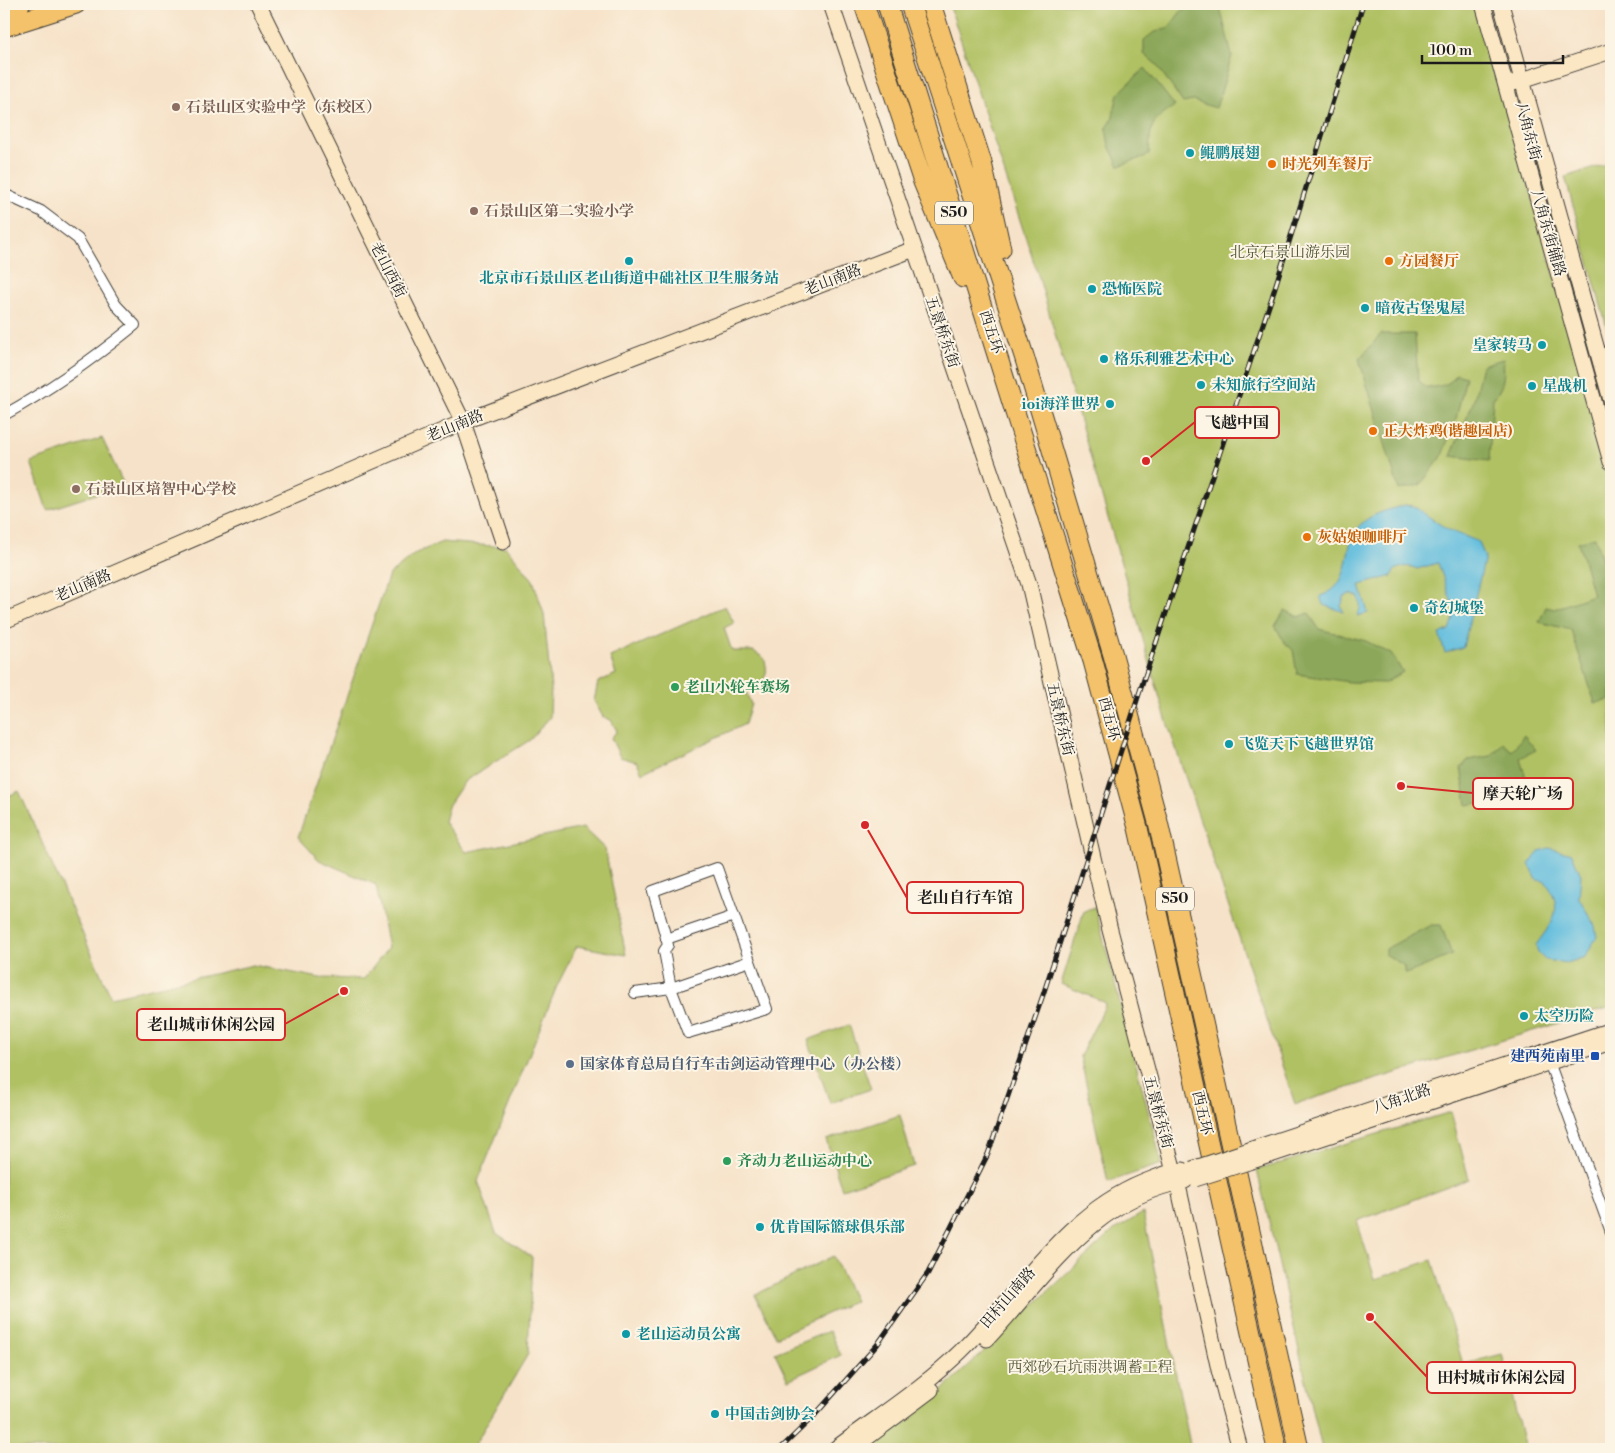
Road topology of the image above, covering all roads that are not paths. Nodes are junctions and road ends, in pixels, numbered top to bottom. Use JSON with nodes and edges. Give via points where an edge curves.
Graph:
{"nodes":[{"id":1,"x":20,"y":4,"type":"edge"},
{"id":2,"x":76,"y":4,"type":"edge"},
{"id":3,"x":258,"y":4,"type":"edge"},
{"id":4,"x":831,"y":4,"type":"edge"},
{"id":5,"x":864,"y":4,"type":"edge"},
{"id":6,"x":887,"y":4,"type":"edge"},
{"id":7,"x":910,"y":4,"type":"edge"},
{"id":8,"x":931,"y":4,"type":"edge"},
{"id":9,"x":1483,"y":4,"type":"edge"},
{"id":10,"x":1493,"y":4,"type":"edge"},
{"id":11,"x":1501,"y":4,"type":"edge"},
{"id":12,"x":4,"y":9,"type":"edge"},
{"id":13,"x":4,"y":27,"type":"edge"},
{"id":14,"x":1611,"y":51,"type":"edge"},
{"id":15,"x":1514,"y":82,"type":"junction"},
{"id":16,"x":4,"y":194,"type":"edge"},
{"id":17,"x":914,"y":249,"type":"junction"},
{"id":18,"x":1024,"y":356,"type":"junction"},
{"id":19,"x":1011,"y":392,"type":"junction"},
{"id":20,"x":1611,"y":400,"type":"edge"},
{"id":21,"x":4,"y":415,"type":"edge"},
{"id":22,"x":464,"y":422,"type":"junction"},
{"id":23,"x":1611,"y":431,"type":"edge"},
{"id":24,"x":1611,"y":462,"type":"edge"},
{"id":25,"x":503,"y":542,"type":"dead end"},
{"id":26,"x":4,"y":621,"type":"edge"},
{"id":27,"x":734,"y":916,"type":"junction"},
{"id":28,"x":666,"y":939,"type":"junction"},
{"id":29,"x":750,"y":961,"type":"junction"},
{"id":30,"x":671,"y":988,"type":"junction"},
{"id":31,"x":635,"y":994,"type":"dead end"},
{"id":32,"x":1611,"y":1030,"type":"edge"},
{"id":33,"x":1611,"y":1042,"type":"edge"},
{"id":34,"x":1549,"y":1062,"type":"junction"},
{"id":35,"x":1258,"y":1153,"type":"junction"},
{"id":36,"x":1193,"y":1174,"type":"joint"},
{"id":37,"x":1175,"y":1177,"type":"junction"},
{"id":38,"x":1611,"y":1232,"type":"edge"},
{"id":39,"x":835,"y":1449,"type":"edge"},
{"id":40,"x":852,"y":1449,"type":"edge"},
{"id":41,"x":1240,"y":1449,"type":"edge"},
{"id":42,"x":1277,"y":1449,"type":"edge"},
{"id":43,"x":1299,"y":1449,"type":"edge"}],
"edges":[{"from":1,"to":12,"type":"highway"},
{"from":2,"to":13,"type":"highway"},
{"from":3,"to":22,"type":"main road","name":"老山西街"},
{"from":4,"to":17,"type":"main road","name":"五景桥东街"},
{"from":5,"to":19,"type":"highway","via":[[923,182]]},
{"from":6,"to":19,"type":"highway","name":"西五环","number":"S50"},
{"from":7,"to":18,"type":"highway","name":"西五环","number":"S50"},
{"from":8,"to":18,"type":"highway","via":[[982,162]]},
{"from":9,"to":15,"type":"main road","name":"八角东街辅路"},
{"from":10,"to":15,"type":"main road","name":"八角东街"},
{"from":11,"to":15,"type":"main road","name":"八角东街"},
{"from":14,"to":15,"type":"main road"},
{"from":15,"to":20,"type":"main road","name":"八角东街"},
{"from":15,"to":23,"type":"main road","name":"八角东街"},
{"from":15,"to":24,"type":"main road","name":"八角东街辅路"},
{"from":16,"to":21,"type":"street","via":[[41,211],[78,239],[116,305],[135,325],[89,362]]},
{"from":17,"to":22,"type":"main road","name":"老山南路"},
{"from":17,"to":37,"type":"main road","name":"五景桥东街","via":[[1029,584],[1110,930]]},
{"from":18,"to":43,"type":"highway","name":"西五环","number":"S50","via":[[1113,655],[1158,822]]},
{"from":19,"to":42,"type":"highway","name":"西五环","number":"S50","via":[[1093,661],[1138,828]]},
{"from":22,"to":25,"type":"main road","name":"老山西街"},
{"from":22,"to":26,"type":"main road","name":"老山南路"},
{"from":27,"to":28,"type":"street"},
{"from":27,"to":28,"type":"street","via":[[717,868],[653,891]]},
{"from":27,"to":29,"type":"street"},
{"from":28,"to":30,"type":"street","via":[[668,945],[664,951]]},
{"from":29,"to":30,"type":"street"},
{"from":29,"to":30,"type":"street","via":[[767,1009],[688,1033]]},
{"from":30,"to":31,"type":"street"},
{"from":32,"to":35,"type":"main road","name":"八角北路"},
{"from":33,"to":34,"type":"main road","name":"八角北路"},
{"from":34,"to":35,"type":"main road","name":"八角北路"},
{"from":34,"to":38,"type":"street"},
{"from":35,"to":36,"type":"main road","name":"八角北路","bridge":true},
{"from":36,"to":37,"type":"main road","name":"田村山南路"},
{"from":37,"to":39,"type":"main road","name":"田村山南路","via":[[1124,1190],[1099,1205],[1048,1251],[987,1324],[932,1378]]},
{"from":37,"to":40,"type":"main road","name":"田村山南路","via":[[1103,1215],[1075,1239],[1014,1310],[942,1382]]},
{"from":37,"to":41,"type":"main road","name":"五景桥东街"}]}
